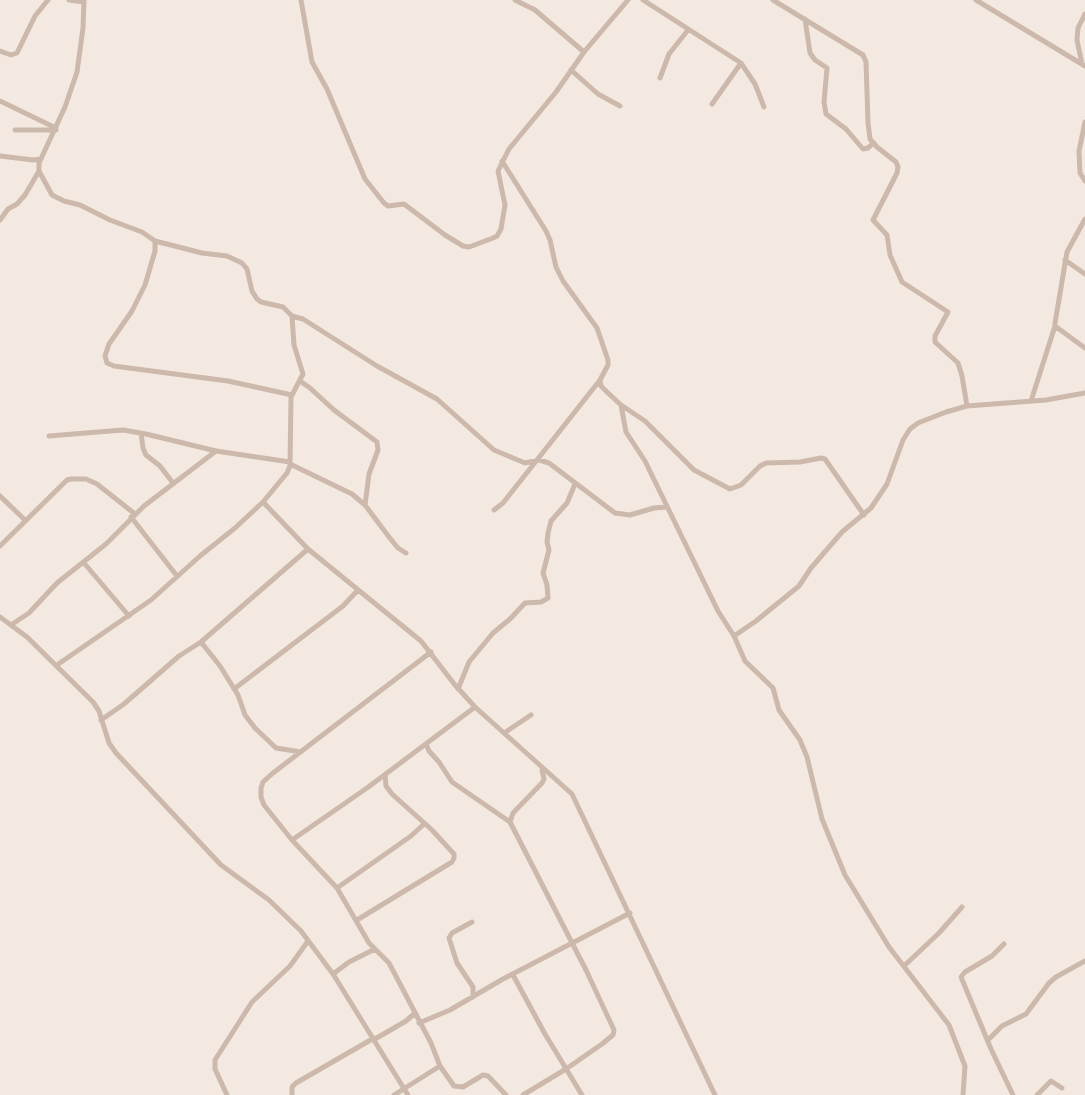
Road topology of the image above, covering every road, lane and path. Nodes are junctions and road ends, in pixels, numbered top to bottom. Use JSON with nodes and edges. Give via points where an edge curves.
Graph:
{"nodes":[{"id":1,"x":48,"y":0,"type":"edge"},
{"id":2,"x":69,"y":0,"type":"edge"},
{"id":3,"x":301,"y":0,"type":"edge"},
{"id":4,"x":515,"y":0,"type":"edge"},
{"id":5,"x":628,"y":0,"type":"edge"},
{"id":6,"x":643,"y":0,"type":"edge"},
{"id":7,"x":976,"y":0,"type":"edge"},
{"id":8,"x":84,"y":1,"type":"edge"},
{"id":9,"x":777,"y":1,"type":"edge"},
{"id":10,"x":1085,"y":14,"type":"edge"},
{"id":11,"x":805,"y":19,"type":"junction"},
{"id":12,"x":688,"y":30,"type":"junction"},
{"id":13,"x":0,"y":51,"type":"edge"},
{"id":14,"x":584,"y":52,"type":"junction"},
{"id":15,"x":741,"y":63,"type":"junction"},
{"id":16,"x":1083,"y":65,"type":"edge"},
{"id":17,"x":571,"y":70,"type":"junction"},
{"id":18,"x":660,"y":78,"type":"dead end"},
{"id":19,"x":0,"y":101,"type":"edge"},
{"id":20,"x":712,"y":104,"type":"dead end"},
{"id":21,"x":620,"y":106,"type":"dead end"},
{"id":22,"x":764,"y":107,"type":"dead end"},
{"id":23,"x":1085,"y":123,"type":"edge"},
{"id":24,"x":56,"y":129,"type":"junction"},
{"id":25,"x":15,"y":130,"type":"dead end"},
{"id":26,"x":873,"y":143,"type":"junction"},
{"id":27,"x":0,"y":156,"type":"edge"},
{"id":28,"x":41,"y":159,"type":"junction"},
{"id":29,"x":502,"y":162,"type":"junction"},
{"id":30,"x":39,"y":171,"type":"junction"},
{"id":31,"x":1085,"y":181,"type":"edge"},
{"id":32,"x":1085,"y":219,"type":"edge"},
{"id":33,"x":0,"y":220,"type":"edge"},
{"id":34,"x":155,"y":241,"type":"junction"},
{"id":35,"x":1065,"y":260,"type":"junction"},
{"id":36,"x":1085,"y":274,"type":"edge"},
{"id":37,"x":292,"y":316,"type":"junction"},
{"id":38,"x":1055,"y":326,"type":"junction"},
{"id":39,"x":1085,"y":348,"type":"edge"},
{"id":40,"x":600,"y":380,"type":"junction"},
{"id":41,"x":300,"y":381,"type":"junction"},
{"id":42,"x":1085,"y":393,"type":"edge"},
{"id":43,"x":291,"y":395,"type":"junction"},
{"id":44,"x":1031,"y":401,"type":"junction"},
{"id":45,"x":621,"y":405,"type":"junction"},
{"id":46,"x":967,"y":406,"type":"junction"},
{"id":47,"x":141,"y":433,"type":"junction"},
{"id":48,"x":49,"y":436,"type":"dead end"},
{"id":49,"x":216,"y":452,"type":"junction"},
{"id":50,"x":534,"y":462,"type":"junction"},
{"id":51,"x":290,"y":463,"type":"junction"},
{"id":52,"x":173,"y":483,"type":"junction"},
{"id":53,"x":575,"y":484,"type":"junction"},
{"id":54,"x":0,"y":496,"type":"edge"},
{"id":55,"x":263,"y":502,"type":"junction"},
{"id":56,"x":365,"y":505,"type":"junction"},
{"id":57,"x":667,"y":507,"type":"junction"},
{"id":58,"x":494,"y":510,"type":"dead end"},
{"id":59,"x":864,"y":515,"type":"junction"},
{"id":60,"x":133,"y":516,"type":"junction"},
{"id":61,"x":26,"y":520,"type":"junction"},
{"id":62,"x":0,"y":546,"type":"edge"},
{"id":63,"x":308,"y":549,"type":"junction"},
{"id":64,"x":406,"y":553,"type":"dead end"},
{"id":65,"x":84,"y":563,"type":"junction"},
{"id":66,"x":177,"y":576,"type":"junction"},
{"id":67,"x":358,"y":590,"type":"junction"},
{"id":68,"x":129,"y":616,"type":"junction"},
{"id":69,"x":0,"y":617,"type":"edge"},
{"id":70,"x":12,"y":625,"type":"junction"},
{"id":71,"x":734,"y":636,"type":"junction"},
{"id":72,"x":201,"y":642,"type":"junction"},
{"id":73,"x":431,"y":652,"type":"junction"},
{"id":74,"x":57,"y":665,"type":"junction"},
{"id":75,"x":234,"y":689,"type":"junction"},
{"id":76,"x":458,"y":689,"type":"junction"},
{"id":77,"x":475,"y":707,"type":"junction"},
{"id":78,"x":531,"y":715,"type":"dead end"},
{"id":79,"x":101,"y":720,"type":"junction"},
{"id":80,"x":504,"y":733,"type":"junction"},
{"id":81,"x":426,"y":744,"type":"junction"},
{"id":82,"x":301,"y":752,"type":"junction"},
{"id":83,"x":542,"y":768,"type":"junction"},
{"id":84,"x":385,"y":775,"type":"junction"},
{"id":85,"x":510,"y":822,"type":"junction"},
{"id":86,"x":424,"y":824,"type":"junction"},
{"id":87,"x":292,"y":840,"type":"junction"},
{"id":88,"x":337,"y":888,"type":"junction"},
{"id":89,"x":962,"y":907,"type":"dead end"},
{"id":90,"x":630,"y":913,"type":"junction"},
{"id":91,"x":357,"y":920,"type":"junction"},
{"id":92,"x":472,"y":922,"type":"dead end"},
{"id":93,"x":308,"y":941,"type":"junction"},
{"id":94,"x":572,"y":944,"type":"junction"},
{"id":95,"x":1004,"y":944,"type":"dead end"},
{"id":96,"x":375,"y":949,"type":"junction"},
{"id":97,"x":1085,"y":961,"type":"edge"},
{"id":98,"x":904,"y":966,"type":"junction"},
{"id":99,"x":333,"y":974,"type":"junction"},
{"id":100,"x":513,"y":975,"type":"junction"},
{"id":101,"x":473,"y":997,"type":"junction"},
{"id":102,"x":414,"y":1014,"type":"junction"},
{"id":103,"x":419,"y":1023,"type":"junction"},
{"id":104,"x":374,"y":1038,"type":"junction"},
{"id":105,"x":988,"y":1040,"type":"junction"},
{"id":106,"x":440,"y":1066,"type":"junction"},
{"id":107,"x":566,"y":1069,"type":"junction"},
{"id":108,"x":404,"y":1088,"type":"junction"},
{"id":109,"x":1062,"y":1088,"type":"dead end"},
{"id":110,"x":227,"y":1095,"type":"edge"},
{"id":111,"x":292,"y":1095,"type":"edge"},
{"id":112,"x":394,"y":1095,"type":"edge"},
{"id":113,"x":408,"y":1095,"type":"edge"},
{"id":114,"x":506,"y":1095,"type":"edge"},
{"id":115,"x":523,"y":1095,"type":"edge"},
{"id":116,"x":582,"y":1095,"type":"edge"},
{"id":117,"x":715,"y":1095,"type":"edge"},
{"id":118,"x":963,"y":1095,"type":"edge"},
{"id":119,"x":1013,"y":1095,"type":"edge"},
{"id":120,"x":1037,"y":1095,"type":"edge"}],
"edges":[{"from":1,"to":13,"type":"street","via":[[34,16],[17,53]]},
{"from":2,"to":8,"type":"street"},
{"from":3,"to":29,"type":"street","via":[[312,62],[365,179],[384,203],[405,204],[463,246],[477,245],[497,236],[501,229],[505,205],[498,171]]},
{"from":4,"to":14,"type":"street","via":[[535,10]]},
{"from":5,"to":14,"type":"street"},
{"from":6,"to":12,"type":"street"},
{"from":7,"to":16,"type":"street"},
{"from":8,"to":24,"type":"street","via":[[76,72]]},
{"from":9,"to":11,"type":"street"},
{"from":10,"to":16,"type":"street","via":[[1077,40]]},
{"from":11,"to":26,"type":"street","via":[[863,55],[868,132]]},
{"from":11,"to":26,"type":"street","via":[[812,57],[827,68],[826,114],[863,149]]},
{"from":12,"to":15,"type":"street"},
{"from":12,"to":18,"type":"street","via":[[669,54]]},
{"from":14,"to":17,"type":"street"},
{"from":15,"to":20,"type":"street"},
{"from":15,"to":22,"type":"street"},
{"from":17,"to":21,"type":"street","via":[[598,94]]},
{"from":17,"to":29,"type":"street"},
{"from":19,"to":24,"type":"street"},
{"from":23,"to":31,"type":"street","via":[[1079,151],[1080,173]]},
{"from":24,"to":25,"type":"street"},
{"from":24,"to":28,"type":"street"},
{"from":26,"to":46,"type":"street","via":[[898,167],[873,220],[886,235],[902,282],[948,312],[934,342],[958,363]]},
{"from":27,"to":28,"type":"street"},
{"from":28,"to":30,"type":"street"},
{"from":29,"to":40,"type":"street","via":[[546,231],[563,281],[597,328],[608,363]]},
{"from":30,"to":33,"type":"street","via":[[22,200]]},
{"from":30,"to":34,"type":"street","via":[[52,195]]},
{"from":32,"to":35,"type":"street"},
{"from":34,"to":37,"type":"street","via":[[227,256],[242,263],[257,299],[283,307]]},
{"from":34,"to":43,"type":"street","via":[[145,285],[109,344],[107,363]]},
{"from":35,"to":36,"type":"street"},
{"from":35,"to":38,"type":"street"},
{"from":37,"to":41,"type":"street","via":[[294,345],[303,369]]},
{"from":37,"to":50,"type":"street","via":[[436,399],[494,450],[525,463]]},
{"from":38,"to":39,"type":"street"},
{"from":38,"to":44,"type":"street"},
{"from":40,"to":45,"type":"street","via":[[601,386]]},
{"from":40,"to":50,"type":"street"},
{"from":41,"to":43,"type":"street"},
{"from":41,"to":56,"type":"street","via":[[378,442]]},
{"from":42,"to":44,"type":"street"},
{"from":43,"to":51,"type":"street"},
{"from":44,"to":46,"type":"street"},
{"from":45,"to":57,"type":"street","via":[[626,432]]},
{"from":45,"to":59,"type":"street","via":[[645,421],[694,470],[730,489],[766,463],[825,459]]},
{"from":46,"to":59,"type":"street","via":[[910,429],[879,498]]},
{"from":47,"to":48,"type":"street","via":[[113,430]]},
{"from":47,"to":49,"type":"street"},
{"from":47,"to":52,"type":"street","via":[[146,455]]},
{"from":49,"to":51,"type":"street"},
{"from":49,"to":52,"type":"street"},
{"from":50,"to":53,"type":"street","via":[[549,463]]},
{"from":50,"to":58,"type":"street"},
{"from":51,"to":55,"type":"street","via":[[287,473]]},
{"from":51,"to":56,"type":"street","via":[[345,490]]},
{"from":52,"to":60,"type":"street"},
{"from":53,"to":57,"type":"street","via":[[618,514]]},
{"from":53,"to":76,"type":"street","via":[[567,503],[551,521],[548,533],[549,550],[543,573],[548,598],[525,603],[493,633],[469,662]]},
{"from":54,"to":61,"type":"street"},
{"from":55,"to":63,"type":"street"},
{"from":55,"to":66,"type":"street"},
{"from":56,"to":64,"type":"street","via":[[388,537]]},
{"from":57,"to":71,"type":"street"},
{"from":59,"to":71,"type":"street","via":[[842,532],[799,586]]},
{"from":60,"to":61,"type":"street","via":[[103,488],[76,478],[67,480]]},
{"from":60,"to":65,"type":"street"},
{"from":60,"to":66,"type":"street"},
{"from":61,"to":62,"type":"street"},
{"from":63,"to":67,"type":"street"},
{"from":63,"to":72,"type":"street"},
{"from":65,"to":68,"type":"street"},
{"from":65,"to":70,"type":"street"},
{"from":66,"to":68,"type":"street"},
{"from":67,"to":73,"type":"street"},
{"from":67,"to":75,"type":"street","via":[[343,606]]},
{"from":68,"to":74,"type":"street"},
{"from":69,"to":70,"type":"street"},
{"from":70,"to":74,"type":"street"},
{"from":71,"to":98,"type":"street","via":[[745,661],[773,688],[778,710],[800,740],[837,859]]},
{"from":72,"to":75,"type":"street"},
{"from":72,"to":79,"type":"street"},
{"from":73,"to":76,"type":"street"},
{"from":73,"to":82,"type":"street"},
{"from":74,"to":79,"type":"street","via":[[93,702]]},
{"from":75,"to":82,"type":"street","via":[[245,715],[276,748]]},
{"from":76,"to":77,"type":"street"},
{"from":77,"to":80,"type":"street"},
{"from":77,"to":81,"type":"street"},
{"from":78,"to":80,"type":"street"},
{"from":79,"to":93,"type":"street","via":[[109,743],[148,788],[221,865],[269,900]]},
{"from":80,"to":83,"type":"street"},
{"from":81,"to":84,"type":"street"},
{"from":81,"to":85,"type":"street","via":[[452,782]]},
{"from":82,"to":87,"type":"street","via":[[263,782],[261,788],[264,805]]},
{"from":83,"to":85,"type":"street","via":[[542,783],[513,813]]},
{"from":83,"to":90,"type":"street","via":[[572,794]]},
{"from":84,"to":86,"type":"street","via":[[386,786]]},
{"from":84,"to":87,"type":"street"},
{"from":85,"to":94,"type":"street"},
{"from":86,"to":88,"type":"street"},
{"from":86,"to":91,"type":"street","via":[[454,854],[454,861]]},
{"from":87,"to":88,"type":"street"},
{"from":88,"to":91,"type":"street"},
{"from":89,"to":98,"type":"street"},
{"from":90,"to":94,"type":"street"},
{"from":90,"to":117,"type":"street"},
{"from":91,"to":96,"type":"street"},
{"from":92,"to":101,"type":"street","via":[[448,938],[457,963],[473,987]]},
{"from":93,"to":99,"type":"street"},
{"from":93,"to":110,"type":"street","via":[[290,966],[252,1002],[215,1060]]},
{"from":94,"to":100,"type":"street"},
{"from":94,"to":107,"type":"street","via":[[614,1030],[609,1039]]},
{"from":95,"to":105,"type":"street","via":[[961,977]]},
{"from":96,"to":99,"type":"street"},
{"from":96,"to":102,"type":"street","via":[[389,963]]},
{"from":97,"to":105,"type":"street","via":[[1056,977],[1026,1014],[1002,1026]]},
{"from":98,"to":118,"type":"street","via":[[949,1025],[965,1066]]},
{"from":99,"to":104,"type":"street"},
{"from":100,"to":101,"type":"street"},
{"from":100,"to":107,"type":"street"},
{"from":101,"to":103,"type":"street"},
{"from":102,"to":103,"type":"street"},
{"from":102,"to":104,"type":"street"},
{"from":103,"to":106,"type":"street"},
{"from":104,"to":108,"type":"street"},
{"from":104,"to":111,"type":"street","via":[[296,1083]]},
{"from":105,"to":119,"type":"street"},
{"from":106,"to":108,"type":"street"},
{"from":106,"to":114,"type":"street","via":[[454,1086],[464,1087],[483,1075]]},
{"from":107,"to":115,"type":"street"},
{"from":107,"to":116,"type":"street"},
{"from":108,"to":112,"type":"street"},
{"from":108,"to":113,"type":"street"},
{"from":109,"to":120,"type":"street","via":[[1051,1081]]}]}
